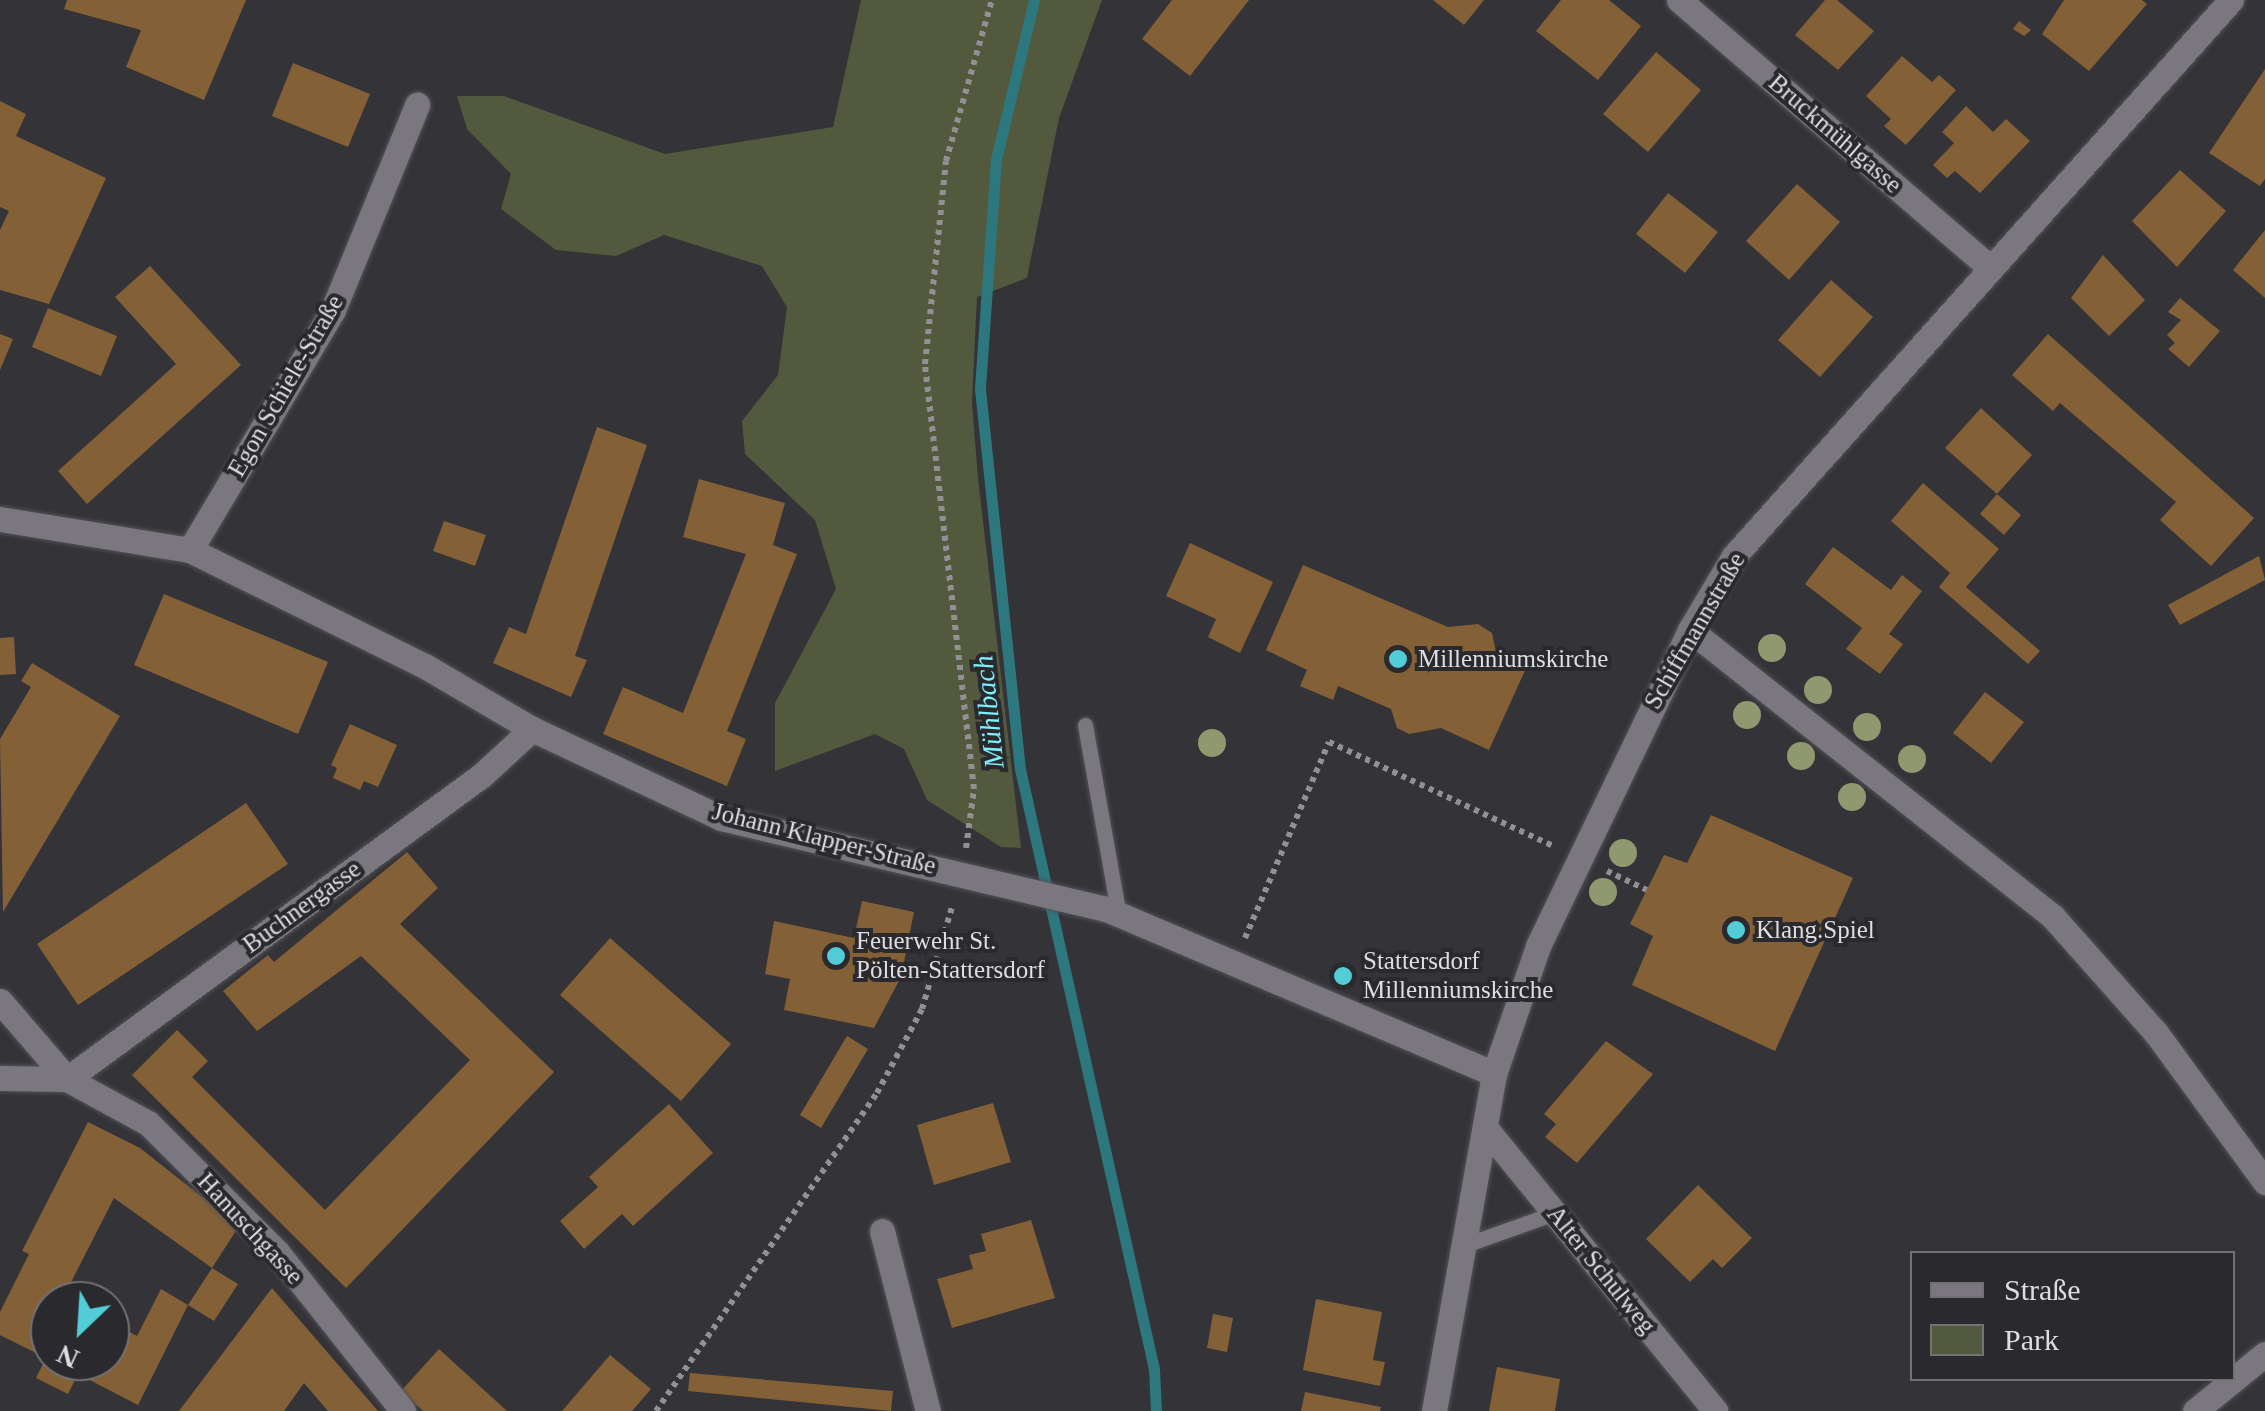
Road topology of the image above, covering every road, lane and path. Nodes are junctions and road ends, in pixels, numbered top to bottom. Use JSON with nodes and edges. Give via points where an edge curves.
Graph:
{"nodes":[{"id":1,"x":992,"y":0,"type":"edge"},
{"id":2,"x":1679,"y":0,"type":"edge"},
{"id":3,"x":2231,"y":0,"type":"edge"},
{"id":4,"x":417,"y":105,"type":"dead end"},
{"id":5,"x":1991,"y":268,"type":"junction"},
{"id":6,"x":0,"y":519,"type":"edge"},
{"id":7,"x":190,"y":550,"type":"junction"},
{"id":8,"x":1690,"y":630,"type":"junction"},
{"id":9,"x":1085,"y":725,"type":"dead end"},
{"id":10,"x":532,"y":729,"type":"junction"},
{"id":11,"x":1579,"y":858,"type":"junction"},
{"id":12,"x":962,"y":874,"type":"junction"},
{"id":13,"x":1647,"y":890,"type":"dead end"},
{"id":14,"x":1113,"y":912,"type":"junction"},
{"id":15,"x":1233,"y":966,"type":"junction"},
{"id":16,"x":0,"y":1002,"type":"edge"},
{"id":17,"x":1494,"y":1074,"type":"junction"},
{"id":18,"x":0,"y":1078,"type":"edge"},
{"id":19,"x":68,"y":1079,"type":"junction"},
{"id":20,"x":1487,"y":1130,"type":"junction"},
{"id":21,"x":2265,"y":1182,"type":"edge"},
{"id":22,"x":1555,"y":1213,"type":"junction"},
{"id":23,"x":882,"y":1232,"type":"dead end"},
{"id":24,"x":1465,"y":1245,"type":"junction"},
{"id":25,"x":2265,"y":1354,"type":"edge"},
{"id":26,"x":2235,"y":1378,"type":"edge"},
{"id":27,"x":2232,"y":1381,"type":"edge"},
{"id":28,"x":403,"y":1411,"type":"edge"},
{"id":29,"x":656,"y":1411,"type":"edge"},
{"id":30,"x":928,"y":1411,"type":"edge"},
{"id":31,"x":1434,"y":1411,"type":"edge"},
{"id":32,"x":1716,"y":1411,"type":"edge"},
{"id":33,"x":2195,"y":1411,"type":"edge"}],
"edges":[{"from":1,"to":12,"type":"path","via":[[946,161],[925,364],[974,789]]},
{"from":2,"to":5,"type":"street","name":"Bruckmühlgasse"},
{"from":3,"to":5,"type":"street","name":"Schiffmannstraße"},
{"from":4,"to":7,"type":"street","name":"Egon Schiele-Straße","via":[[333,310]]},
{"from":5,"to":8,"type":"street","name":"Schiffmannstraße","via":[[1734,556]]},
{"from":6,"to":7,"type":"street","name":"Johann Klapper-Straße"},
{"from":7,"to":10,"type":"street","name":"Johann Klapper-Straße","via":[[425,666]]},
{"from":8,"to":11,"type":"street","name":"Schiffmannstraße"},
{"from":8,"to":21,"type":"street","via":[[2053,917],[2156,1033]]},
{"from":9,"to":14,"type":"lane"},
{"from":10,"to":12,"type":"street","name":"Johann Klapper-Straße","via":[[721,818]]},
{"from":10,"to":19,"type":"street","name":"Buchnergasse","via":[[482,775]]},
{"from":11,"to":13,"type":"path"},
{"from":11,"to":15,"type":"path","via":[[1329,742]]},
{"from":11,"to":17,"type":"street","name":"Schiffmannstraße","via":[[1538,946]]},
{"from":12,"to":14,"type":"street","name":"Johann Klapper-Straße"},
{"from":12,"to":29,"type":"path","via":[[922,1009],[877,1093]]},
{"from":14,"to":15,"type":"street","name":"Johann Klapper-Straße"},
{"from":15,"to":17,"type":"street","name":"Johann Klapper-Straße"},
{"from":16,"to":19,"type":"street"},
{"from":17,"to":20,"type":"street","name":"Schiffmannstraße"},
{"from":18,"to":19,"type":"street"},
{"from":19,"to":28,"type":"street","name":"Hanuschgasse","via":[[161,1136],[277,1252]]},
{"from":20,"to":22,"type":"street","name":"Alter Schulweg"},
{"from":20,"to":24,"type":"street","name":"Schiffmannstraße"},
{"from":22,"to":24,"type":"lane"},
{"from":22,"to":32,"type":"street","name":"Alter Schulweg"},
{"from":23,"to":30,"type":"street"},
{"from":24,"to":31,"type":"street","name":"Schiffmannstraße"},
{"from":25,"to":26,"type":"street"},
{"from":27,"to":33,"type":"street"}]}
